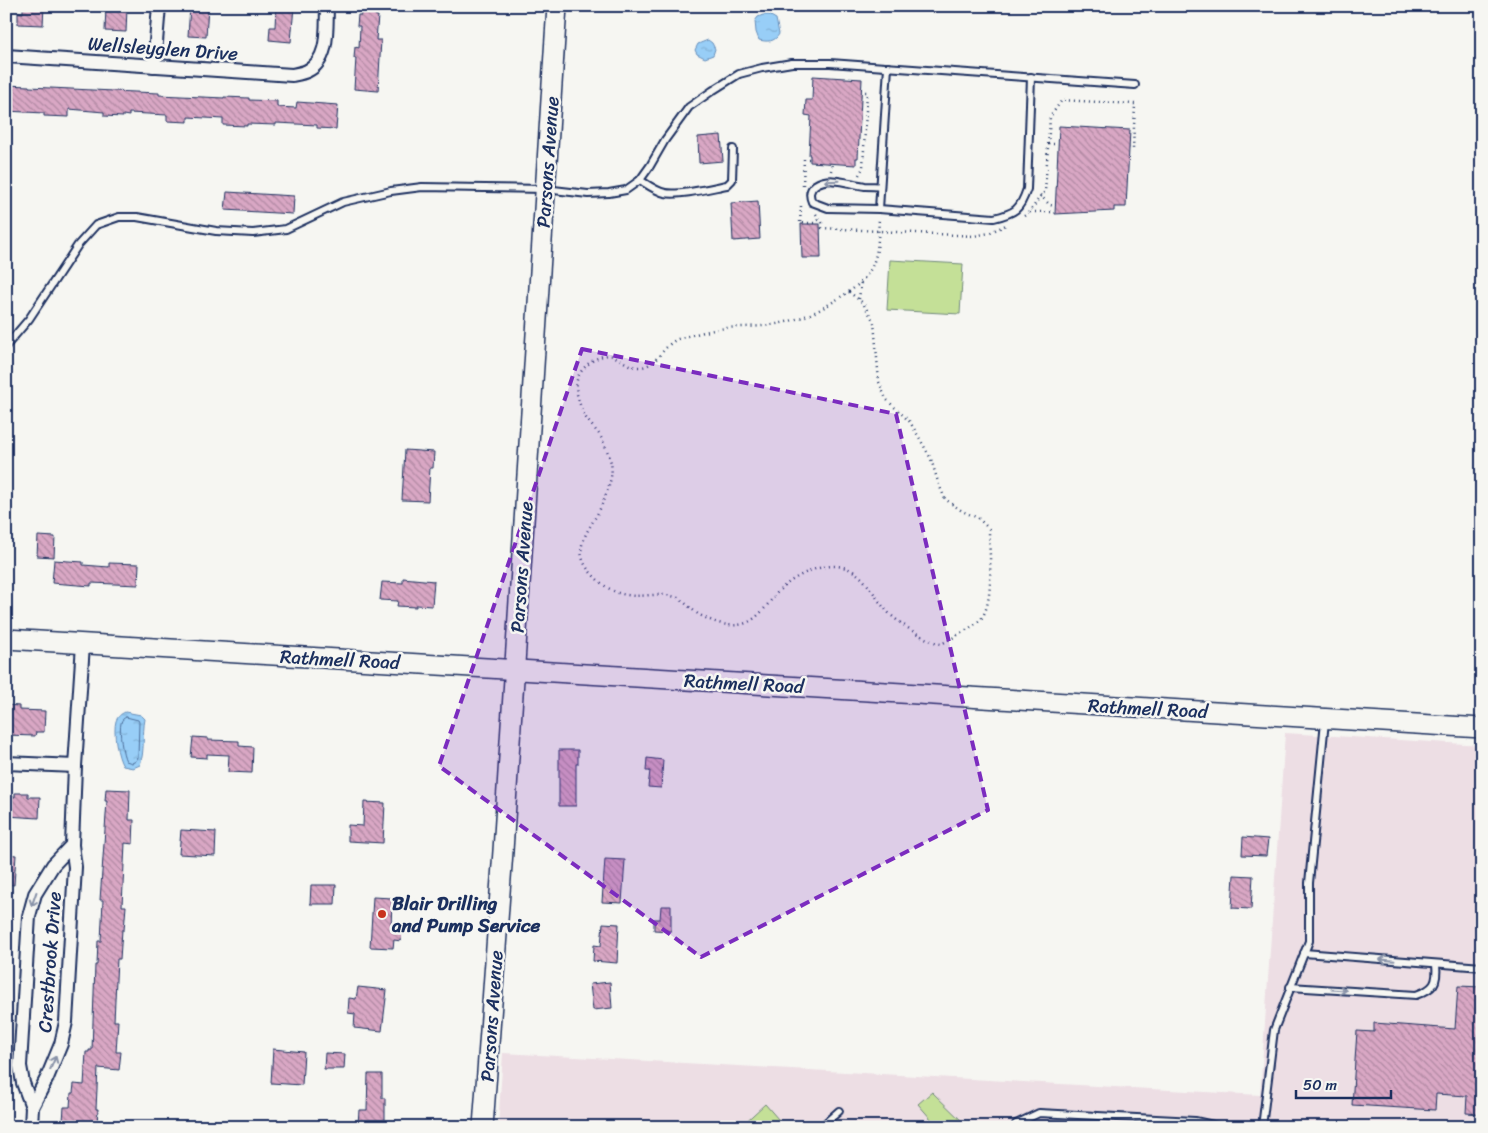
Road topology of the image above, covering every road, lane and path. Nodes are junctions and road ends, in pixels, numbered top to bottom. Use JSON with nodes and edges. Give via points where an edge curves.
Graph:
{"nodes":[{"id":1,"x":158,"y":6,"type":"edge"},
{"id":2,"x":327,"y":6,"type":"edge"},
{"id":3,"x":557,"y":6,"type":"edge"},
{"id":4,"x":6,"y":56,"type":"edge"},
{"id":5,"x":154,"y":66,"type":"junction"},
{"id":6,"x":888,"y":67,"type":"junction"},
{"id":7,"x":1032,"y":77,"type":"junction"},
{"id":8,"x":1135,"y":85,"type":"dead end"},
{"id":9,"x":862,"y":92,"type":"dead end"},
{"id":10,"x":1048,"y":144,"type":"dead end"},
{"id":11,"x":1058,"y":144,"type":"dead end"},
{"id":12,"x":733,"y":149,"type":"dead end"},
{"id":13,"x":832,"y":164,"type":"dead end"},
{"id":14,"x":836,"y":172,"type":"dead end"},
{"id":15,"x":831,"y":173,"type":"junction"},
{"id":16,"x":826,"y":174,"type":"dead end"},
{"id":17,"x":856,"y":176,"type":"dead end"},
{"id":18,"x":640,"y":180,"type":"junction"},
{"id":19,"x":808,"y":182,"type":"dead end"},
{"id":20,"x":880,"y":187,"type":"junction"},
{"id":21,"x":802,"y":188,"type":"dead end"},
{"id":22,"x":545,"y":189,"type":"junction"},
{"id":23,"x":1040,"y":195,"type":"dead end"},
{"id":24,"x":801,"y":206,"type":"dead end"},
{"id":25,"x":1055,"y":206,"type":"dead end"},
{"id":26,"x":877,"y":209,"type":"junction"},
{"id":27,"x":1030,"y":212,"type":"dead end"},
{"id":28,"x":1055,"y":212,"type":"dead end"},
{"id":29,"x":819,"y":219,"type":"dead end"},
{"id":30,"x":862,"y":281,"type":"junction"},
{"id":31,"x":849,"y":292,"type":"junction"},
{"id":32,"x":858,"y":300,"type":"junction"},
{"id":33,"x":6,"y":346,"type":"edge"},
{"id":34,"x":6,"y":639,"type":"edge"},
{"id":35,"x":83,"y":644,"type":"junction"},
{"id":36,"x":514,"y":670,"type":"junction"},
{"id":37,"x":1326,"y":719,"type":"junction"},
{"id":38,"x":1482,"y":728,"type":"edge"},
{"id":39,"x":6,"y":763,"type":"edge"},
{"id":40,"x":75,"y":766,"type":"junction"},
{"id":41,"x":72,"y":845,"type":"junction"},
{"id":42,"x":1304,"y":953,"type":"junction"},
{"id":43,"x":1436,"y":964,"type":"junction"},
{"id":44,"x":1482,"y":966,"type":"edge"},
{"id":45,"x":1290,"y":987,"type":"junction"},
{"id":46,"x":32,"y":1107,"type":"junction"},
{"id":47,"x":839,"y":1111,"type":"dead end"},
{"id":48,"x":1016,"y":1124,"type":"dead end"},
{"id":49,"x":31,"y":1127,"type":"edge"},
{"id":50,"x":483,"y":1127,"type":"edge"},
{"id":51,"x":821,"y":1127,"type":"edge"},
{"id":52,"x":1222,"y":1127,"type":"edge"},
{"id":53,"x":1262,"y":1127,"type":"edge"},
{"id":54,"x":1269,"y":1127,"type":"edge"}],
"edges":[{"from":1,"to":5,"type":"street"},
{"from":2,"to":5,"type":"street","name":"Wellsleyglen Drive","via":[[322,58],[306,72],[292,74]]},
{"from":3,"to":22,"type":"street","name":"Parsons Avenue"},
{"from":4,"to":5,"type":"street","name":"Wellsleyglen Drive"},
{"from":6,"to":7,"type":"lane"},
{"from":6,"to":18,"type":"lane","via":[[792,63],[739,74],[689,106]]},
{"from":6,"to":20,"type":"lane"},
{"from":7,"to":8,"type":"lane"},
{"from":7,"to":26,"type":"lane","via":[[1027,189],[1022,204],[1009,215],[994,218]]},
{"from":9,"to":17,"type":"path","via":[[867,92],[863,168]]},
{"from":10,"to":11,"type":"path"},
{"from":12,"to":18,"type":"lane","via":[[732,180],[727,185],[666,193]]},
{"from":13,"to":15,"type":"path"},
{"from":14,"to":15,"type":"path"},
{"from":15,"to":16,"type":"path"},
{"from":18,"to":22,"type":"lane","via":[[626,190],[609,193]]},
{"from":19,"to":21,"type":"path"},
{"from":20,"to":26,"type":"lane"},
{"from":20,"to":26,"type":"lane","one_way":true,"via":[[832,180],[811,188],[809,196],[812,202],[828,208]]},
{"from":22,"to":33,"type":"lane","via":[[422,187],[391,191],[343,202],[286,229],[253,233],[119,217],[96,225],[78,245],[29,319]]},
{"from":22,"to":36,"type":"street","name":"Parsons Avenue"},
{"from":23,"to":25,"type":"path"},
{"from":24,"to":29,"type":"path","via":[[800,223],[814,223]]},
{"from":26,"to":30,"type":"path","via":[[876,253],[873,266]]},
{"from":27,"to":28,"type":"path"},
{"from":30,"to":31,"type":"path"},
{"from":30,"to":32,"type":"path"},
{"from":31,"to":32,"type":"path"},
{"from":31,"to":32,"type":"path","via":[[802,317],[677,339],[644,367],[632,367],[611,355],[598,358],[578,375],[576,388],[580,403],[586,418],[600,436],[611,463],[608,490],[581,543],[581,557],[596,578],[611,590],[628,595],[663,594],[678,598],[697,613],[732,626],[748,623],[788,582],[826,566],[846,567],[862,578],[894,618],[932,642],[942,644],[981,619],[988,604],[990,581],[988,529],[978,518],[945,499],[931,458],[910,422],[886,399],[879,382],[874,322]]},
{"from":34,"to":35,"type":"street","name":"Rathmell Road"},
{"from":35,"to":36,"type":"street","name":"Rathmell Road"},
{"from":35,"to":40,"type":"street","name":"Crestbrook Drive"},
{"from":36,"to":37,"type":"street","name":"Rathmell Road"},
{"from":36,"to":50,"type":"street","name":"Parsons Avenue"},
{"from":37,"to":38,"type":"street","name":"Rathmell Road"},
{"from":37,"to":42,"type":"lane","via":[[1309,883],[1309,941]]},
{"from":39,"to":40,"type":"street"},
{"from":40,"to":41,"type":"street","name":"Crestbrook Drive"},
{"from":46,"to":41,"type":"street","name":"Crestbrook Drive","one_way":true,"via":[[61,1044],[66,1022],[75,867]]},
{"from":41,"to":46,"type":"street","name":"Crestbrook Drive","one_way":true,"via":[[53,865],[35,894],[29,916],[20,1066]]},
{"from":43,"to":42,"type":"lane","one_way":true},
{"from":42,"to":45,"type":"lane"},
{"from":43,"to":44,"type":"lane"},
{"from":45,"to":43,"type":"lane","one_way":true,"via":[[1416,995],[1435,983]]},
{"from":45,"to":53,"type":"lane","via":[[1274,1030]]},
{"from":46,"to":49,"type":"street","name":"Crestbrook Drive"},
{"from":47,"to":51,"type":"lane"},
{"from":48,"to":52,"type":"lane","via":[[1040,1114],[1195,1121]]},
{"from":53,"to":54,"type":"lane"}]}
